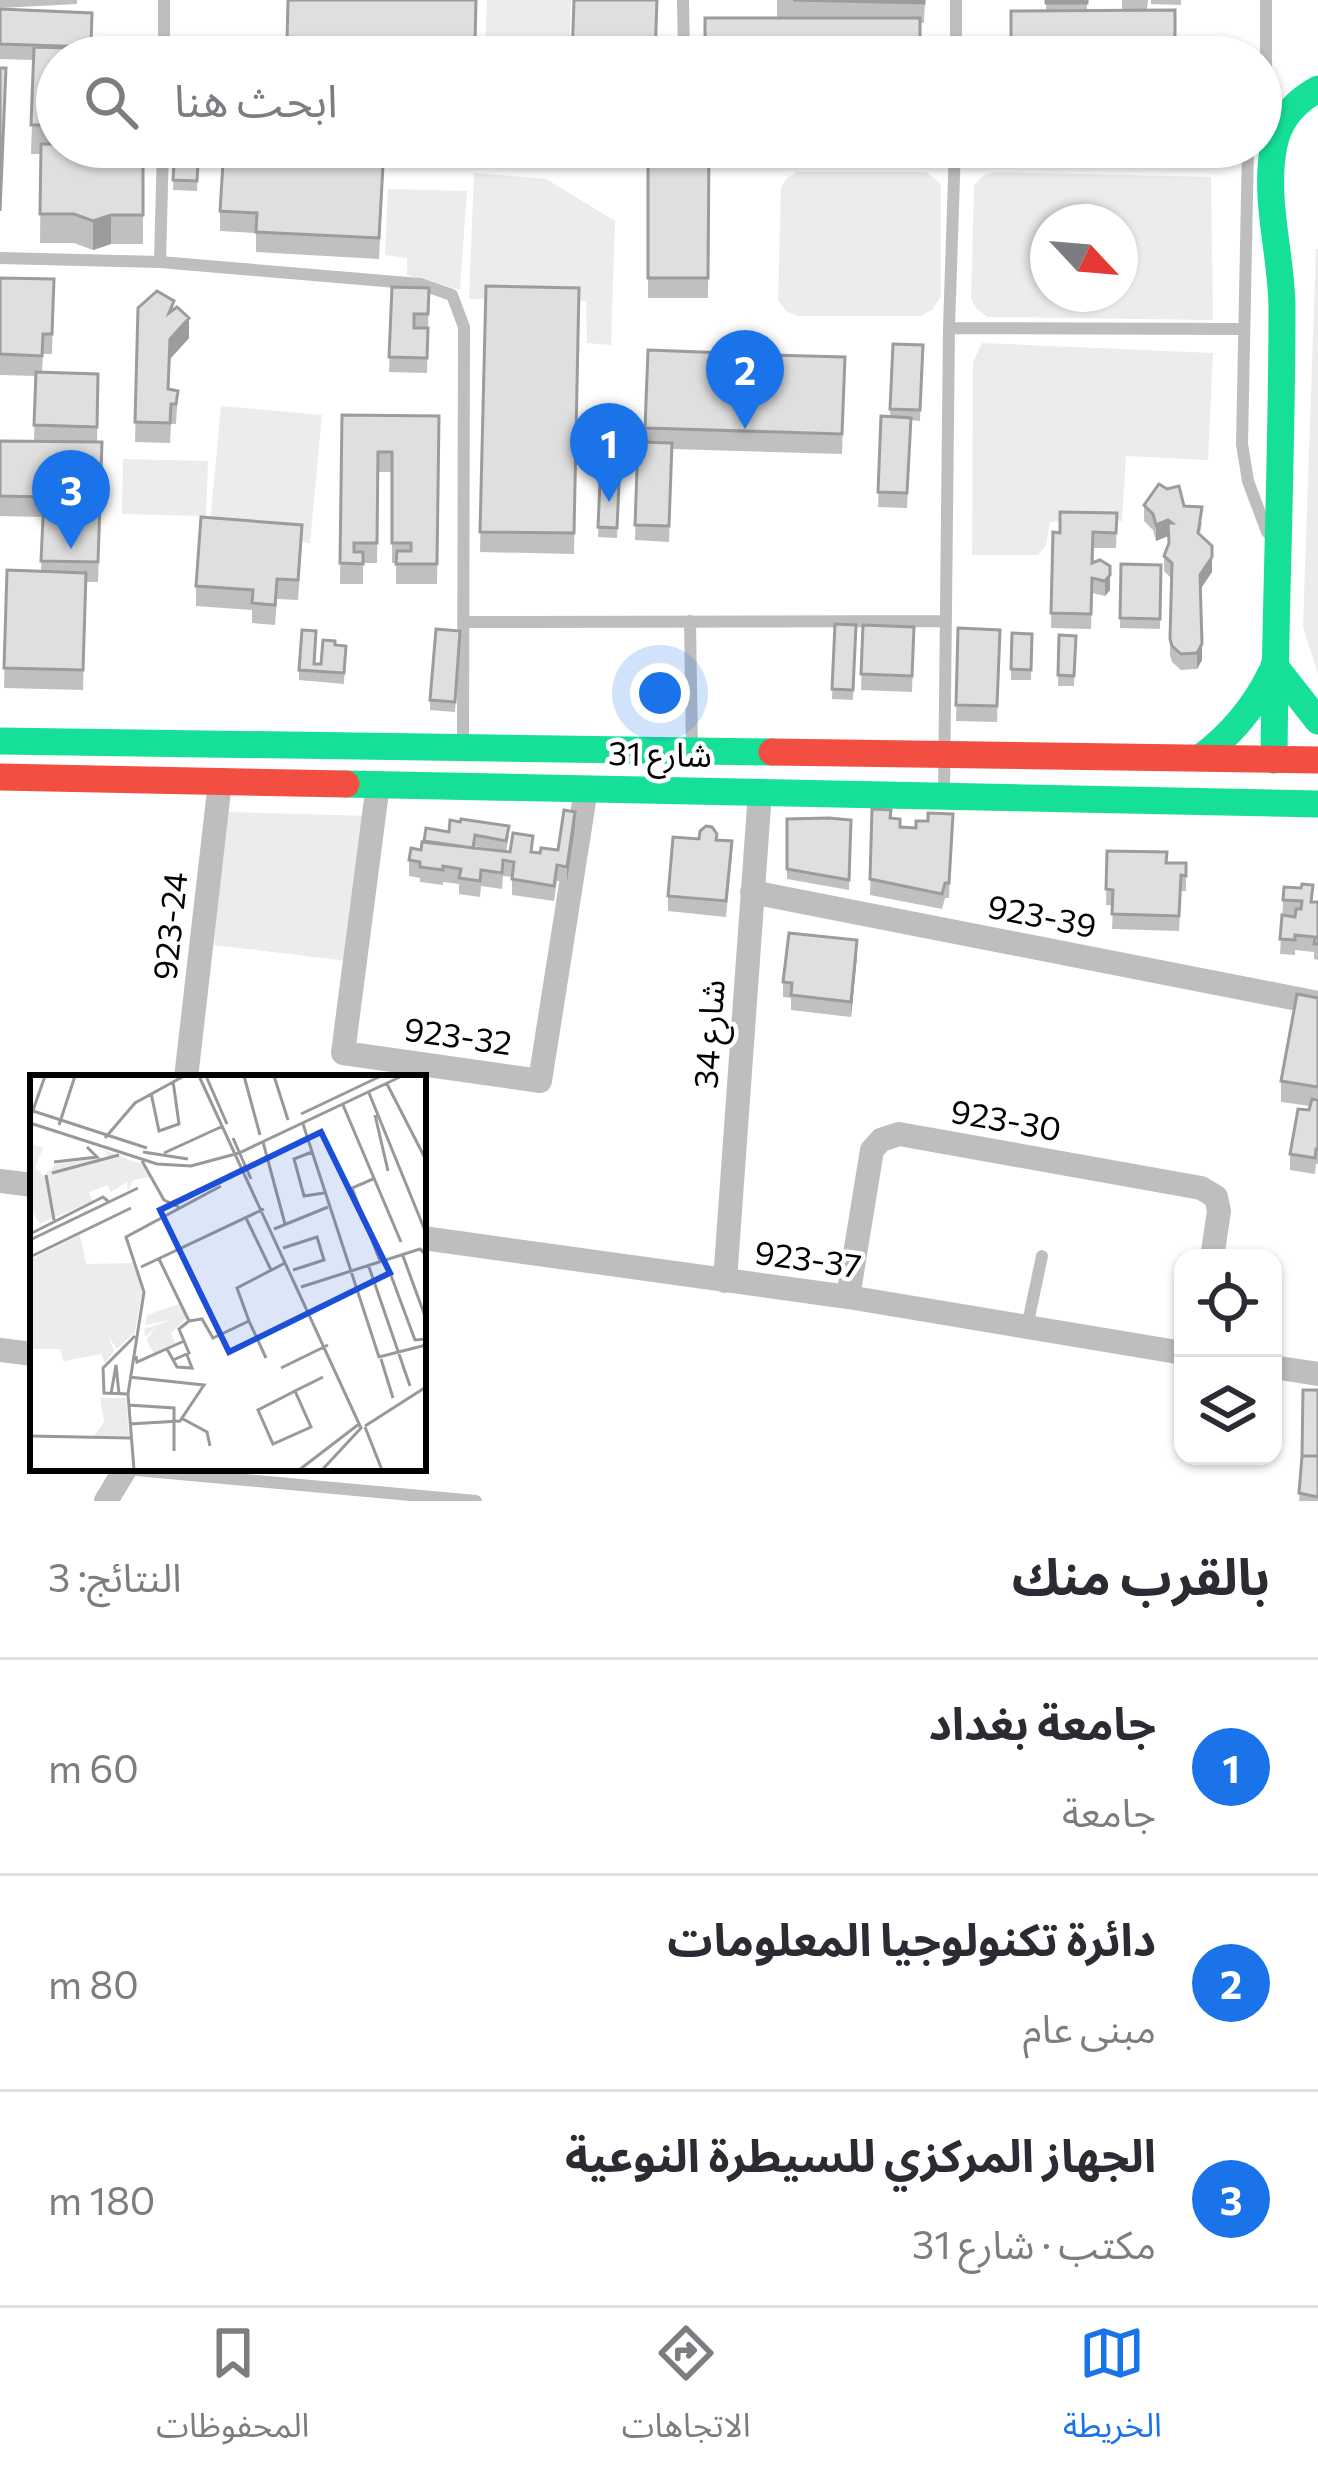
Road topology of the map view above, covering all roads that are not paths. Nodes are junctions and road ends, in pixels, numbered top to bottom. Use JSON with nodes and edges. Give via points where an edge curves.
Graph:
{"nodes":[{"id":1,"x":164,"y":0,"type":"edge"},
{"id":2,"x":683,"y":0,"type":"edge"},
{"id":3,"x":956,"y":0,"type":"edge"},
{"id":4,"x":1266,"y":0,"type":"edge"},
{"id":5,"x":164,"y":36,"type":"edge"},
{"id":6,"x":684,"y":36,"type":"edge"},
{"id":7,"x":956,"y":36,"type":"edge"},
{"id":8,"x":1266,"y":36,"type":"edge"},
{"id":9,"x":1318,"y":89,"type":"edge"},
{"id":10,"x":1282,"y":110,"type":"edge"},
{"id":11,"x":162,"y":168,"type":"edge"},
{"id":12,"x":954,"y":168,"type":"edge"},
{"id":13,"x":1247,"y":168,"type":"edge"},
{"id":14,"x":1273,"y":168,"type":"edge"},
{"id":15,"x":1272,"y":224,"type":"junction"},
{"id":16,"x":0,"y":258,"type":"edge"},
{"id":17,"x":1245,"y":260,"type":"junction"},
{"id":18,"x":160,"y":262,"type":"junction"},
{"id":19,"x":950,"y":328,"type":"junction"},
{"id":20,"x":1244,"y":329,"type":"junction"},
{"id":21,"x":1277,"y":552,"type":"junction"},
{"id":22,"x":691,"y":621,"type":"junction"},
{"id":23,"x":946,"y":621,"type":"junction"},
{"id":24,"x":463,"y":622,"type":"junction"},
{"id":25,"x":1274,"y":665,"type":"junction"},
{"id":26,"x":1318,"y":721,"type":"edge"},
{"id":27,"x":0,"y":741,"type":"edge"},
{"id":28,"x":464,"y":748,"type":"junction"},
{"id":29,"x":692,"y":751,"type":"junction"},
{"id":30,"x":944,"y":755,"type":"junction"},
{"id":31,"x":1200,"y":758,"type":"junction"},
{"id":32,"x":1274,"y":760,"type":"junction"},
{"id":33,"x":1318,"y":760,"type":"edge"},
{"id":34,"x":0,"y":777,"type":"edge"},
{"id":35,"x":220,"y":782,"type":"junction"},
{"id":36,"x":378,"y":784,"type":"junction"},
{"id":37,"x":586,"y":789,"type":"junction"},
{"id":38,"x":760,"y":792,"type":"junction"},
{"id":39,"x":944,"y":798,"type":"junction"},
{"id":40,"x":1318,"y":804,"type":"edge"},
{"id":41,"x":752,"y":892,"type":"junction"},
{"id":42,"x":1318,"y":1004,"type":"edge"},
{"id":43,"x":186,"y":1075,"type":"edge"},
{"id":44,"x":0,"y":1181,"type":"edge"},
{"id":45,"x":30,"y":1185,"type":"edge"},
{"id":46,"x":426,"y":1238,"type":"edge"},
{"id":47,"x":1213,"y":1249,"type":"edge"},
{"id":48,"x":1042,"y":1256,"type":"dead end"},
{"id":49,"x":725,"y":1280,"type":"junction"},
{"id":50,"x":848,"y":1297,"type":"junction"},
{"id":51,"x":1027,"y":1328,"type":"junction"},
{"id":52,"x":0,"y":1350,"type":"edge"},
{"id":53,"x":1174,"y":1352,"type":"edge"},
{"id":54,"x":30,"y":1354,"type":"edge"},
{"id":55,"x":1282,"y":1368,"type":"edge"},
{"id":56,"x":1318,"y":1374,"type":"edge"},
{"id":57,"x":125,"y":1471,"type":"edge"},
{"id":58,"x":148,"y":1471,"type":"edge"},
{"id":59,"x":106,"y":1501,"type":"edge"},
{"id":60,"x":476,"y":1501,"type":"edge"}],
"edges":[{"from":1,"to":5,"type":"lane"},
{"from":2,"to":6,"type":"lane"},
{"from":3,"to":7,"type":"lane"},
{"from":4,"to":8,"type":"lane"},
{"from":9,"to":10,"type":"street"},
{"from":11,"to":18,"type":"lane"},
{"from":12,"to":19,"type":"lane"},
{"from":13,"to":17,"type":"lane"},
{"from":14,"to":15,"type":"street"},
{"from":15,"to":17,"type":"lane","via":[[1256,230]]},
{"from":15,"to":21,"type":"street","via":[[1282,302]]},
{"from":16,"to":18,"type":"lane"},
{"from":17,"to":20,"type":"lane"},
{"from":18,"to":24,"type":"lane","via":[[420,284],[452,296],[464,327]]},
{"from":19,"to":20,"type":"lane"},
{"from":19,"to":23,"type":"lane"},
{"from":20,"to":21,"type":"lane","via":[[1241,444]]},
{"from":21,"to":25,"type":"street"},
{"from":22,"to":23,"type":"lane"},
{"from":22,"to":24,"type":"lane"},
{"from":22,"to":29,"type":"lane"},
{"from":23,"to":30,"type":"lane"},
{"from":24,"to":28,"type":"lane"},
{"from":25,"to":26,"type":"street"},
{"from":25,"to":31,"type":"street","via":[[1245,718]]},
{"from":25,"to":32,"type":"street"},
{"from":27,"to":28,"type":"street","name":"شارع 31"},
{"from":28,"to":29,"type":"street","name":"شارع 31"},
{"from":29,"to":30,"type":"street","name":"شارع 31"},
{"from":30,"to":31,"type":"street","name":"شارع 31"},
{"from":30,"to":39,"type":"lane"},
{"from":31,"to":32,"type":"street","name":"شارع 31"},
{"from":32,"to":33,"type":"street","name":"شارع 31"},
{"from":34,"to":35,"type":"street","name":"شارع 31"},
{"from":35,"to":36,"type":"street","name":"شارع 31"},
{"from":35,"to":43,"type":"street","name":"923-24"},
{"from":36,"to":37,"type":"street","name":"شارع 31"},
{"from":36,"to":37,"type":"street","name":"923-32","via":[[343,1053],[540,1081]]},
{"from":37,"to":38,"type":"street","name":"شارع 31"},
{"from":38,"to":39,"type":"street","name":"شارع 31"},
{"from":38,"to":41,"type":"street","name":"شارع 34"},
{"from":39,"to":40,"type":"street","name":"شارع 31"},
{"from":41,"to":42,"type":"street","name":"923-39"},
{"from":41,"to":49,"type":"street","name":"شارع 34"},
{"from":44,"to":45,"type":"street"},
{"from":46,"to":49,"type":"street","name":"923-37"},
{"from":47,"to":50,"type":"street","name":"923-30","via":[[1219,1211],[1216,1197],[1201,1188],[898,1134],[872,1150]]},
{"from":48,"to":51,"type":"lane"},
{"from":49,"to":50,"type":"street","name":"923-37"},
{"from":50,"to":51,"type":"street","name":"923-37"},
{"from":51,"to":53,"type":"street","name":"923-37"},
{"from":52,"to":54,"type":"street"},
{"from":55,"to":56,"type":"street"},
{"from":57,"to":59,"type":"street"},
{"from":58,"to":60,"type":"lane"}]}
